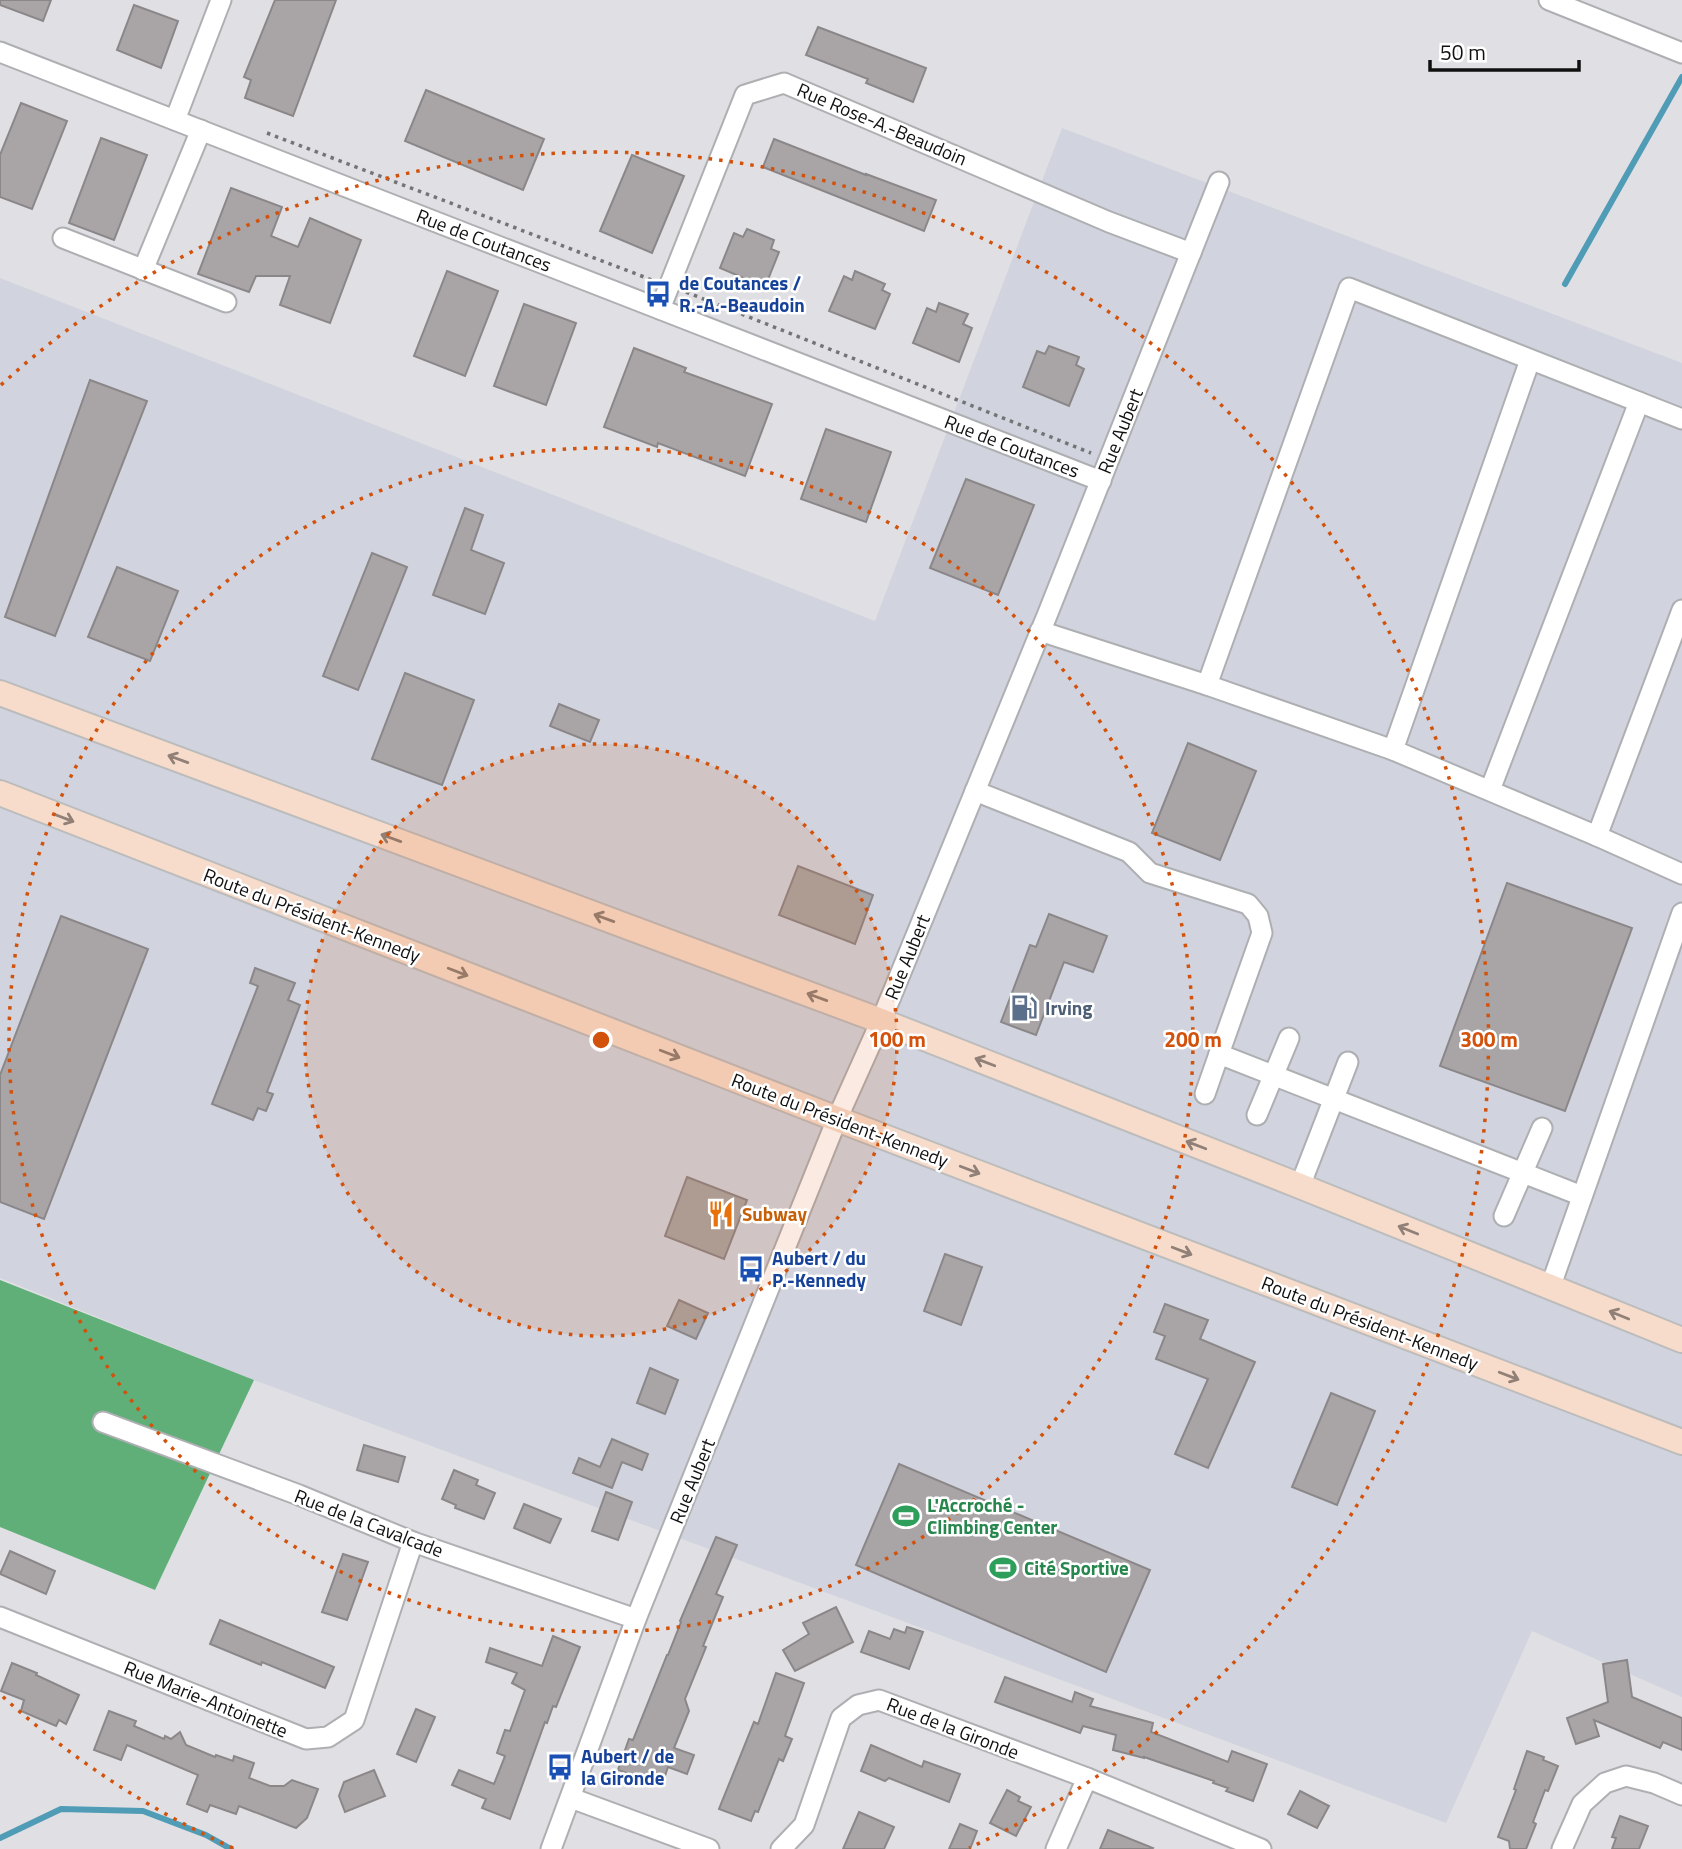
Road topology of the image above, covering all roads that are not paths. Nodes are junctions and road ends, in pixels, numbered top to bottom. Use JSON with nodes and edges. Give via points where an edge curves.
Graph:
{"nodes":[{"id":1,"x":221,"y":0,"type":"edge"},
{"id":2,"x":1549,"y":0,"type":"edge"},
{"id":3,"x":0,"y":52,"type":"edge"},
{"id":4,"x":1682,"y":53,"type":"edge"},
{"id":5,"x":175,"y":120,"type":"junction"},
{"id":6,"x":201,"y":130,"type":"junction"},
{"id":7,"x":1219,"y":182,"type":"dead end"},
{"id":8,"x":63,"y":238,"type":"dead end"},
{"id":9,"x":1191,"y":253,"type":"junction"},
{"id":10,"x":143,"y":270,"type":"junction"},
{"id":11,"x":226,"y":302,"type":"dead end"},
{"id":12,"x":660,"y":309,"type":"junction"},
{"id":13,"x":1530,"y":359,"type":"junction"},
{"id":14,"x":1639,"y":402,"type":"junction"},
{"id":15,"x":1682,"y":419,"type":"edge"},
{"id":16,"x":1101,"y":481,"type":"junction"},
{"id":17,"x":1682,"y":610,"type":"edge"},
{"id":18,"x":1040,"y":631,"type":"junction"},
{"id":19,"x":1207,"y":685,"type":"junction"},
{"id":20,"x":0,"y":693,"type":"edge"},
{"id":21,"x":1393,"y":750,"type":"junction"},
{"id":22,"x":1490,"y":790,"type":"junction"},
{"id":23,"x":975,"y":791,"type":"junction"},
{"id":24,"x":0,"y":793,"type":"edge"},
{"id":25,"x":1597,"y":836,"type":"junction"},
{"id":26,"x":1682,"y":874,"type":"edge"},
{"id":27,"x":1682,"y":913,"type":"edge"},
{"id":28,"x":881,"y":1021,"type":"junction"},
{"id":29,"x":1289,"y":1038,"type":"dead end"},
{"id":30,"x":1219,"y":1054,"type":"junction"},
{"id":31,"x":1348,"y":1062,"type":"dead end"},
{"id":32,"x":1273,"y":1075,"type":"junction"},
{"id":33,"x":1205,"y":1094,"type":"dead end"},
{"id":34,"x":1334,"y":1099,"type":"junction"},
{"id":35,"x":1257,"y":1115,"type":"dead end"},
{"id":36,"x":837,"y":1119,"type":"junction"},
{"id":37,"x":1542,"y":1128,"type":"dead end"},
{"id":38,"x":1523,"y":1173,"type":"junction"},
{"id":39,"x":1300,"y":1186,"type":"junction"},
{"id":40,"x":1583,"y":1196,"type":"junction"},
{"id":41,"x":1504,"y":1216,"type":"dead end"},
{"id":42,"x":1550,"y":1288,"type":"junction"},
{"id":43,"x":1682,"y":1340,"type":"edge"},
{"id":44,"x":103,"y":1422,"type":"dead end"},
{"id":45,"x":1682,"y":1442,"type":"edge"},
{"id":46,"x":413,"y":1542,"type":"junction"},
{"id":47,"x":0,"y":1617,"type":"edge"},
{"id":48,"x":636,"y":1619,"type":"junction"},
{"id":49,"x":1087,"y":1778,"type":"junction"},
{"id":50,"x":1682,"y":1795,"type":"edge"},
{"id":51,"x":571,"y":1798,"type":"junction"},
{"id":52,"x":551,"y":1849,"type":"edge"},
{"id":53,"x":709,"y":1849,"type":"edge"},
{"id":54,"x":781,"y":1849,"type":"edge"},
{"id":55,"x":1056,"y":1849,"type":"edge"},
{"id":56,"x":1261,"y":1849,"type":"edge"},
{"id":57,"x":1562,"y":1849,"type":"edge"}],
"edges":[{"from":1,"to":5,"type":"street"},
{"from":2,"to":4,"type":"street"},
{"from":3,"to":5,"type":"street","name":"Rue de Coutances"},
{"from":5,"to":6,"type":"street","name":"Rue de Coutances"},
{"from":6,"to":10,"type":"street"},
{"from":6,"to":12,"type":"street","name":"Rue de Coutances"},
{"from":7,"to":9,"type":"street","name":"Rue Aubert"},
{"from":8,"to":10,"type":"street"},
{"from":9,"to":12,"type":"street","name":"Rue Rose-A.-Beaudoin","via":[[784,83],[745,95]]},
{"from":9,"to":16,"type":"street","name":"Rue Aubert"},
{"from":10,"to":11,"type":"street"},
{"from":12,"to":16,"type":"street","name":"Rue de Coutances"},
{"from":13,"to":14,"type":"street"},
{"from":13,"to":19,"type":"street","via":[[1349,288]]},
{"from":13,"to":21,"type":"street"},
{"from":14,"to":15,"type":"street"},
{"from":14,"to":22,"type":"street"},
{"from":16,"to":18,"type":"street","name":"Rue Aubert"},
{"from":17,"to":25,"type":"street"},
{"from":18,"to":19,"type":"street"},
{"from":18,"to":23,"type":"street","name":"Rue Aubert"},
{"from":19,"to":21,"type":"street"},
{"from":28,"to":20,"type":"main road","one_way":true},
{"from":21,"to":22,"type":"street"},
{"from":22,"to":25,"type":"street"},
{"from":23,"to":28,"type":"street","name":"Rue Aubert"},
{"from":23,"to":30,"type":"street","via":[[1129,852],[1150,873],[1248,904],[1258,916],[1262,933]]},
{"from":24,"to":36,"type":"main road","name":"Route du Président-Kennedy","one_way":true},
{"from":25,"to":26,"type":"street"},
{"from":27,"to":40,"type":"street"},
{"from":28,"to":36,"type":"street","name":"Rue Aubert"},
{"from":39,"to":28,"type":"main road","one_way":true},
{"from":29,"to":32,"type":"street"},
{"from":30,"to":32,"type":"street"},
{"from":30,"to":33,"type":"street"},
{"from":31,"to":34,"type":"street"},
{"from":32,"to":34,"type":"street"},
{"from":32,"to":35,"type":"street"},
{"from":34,"to":38,"type":"street"},
{"from":34,"to":39,"type":"street"},
{"from":36,"to":45,"type":"main road","name":"Route du Président-Kennedy","one_way":true},
{"from":36,"to":48,"type":"street","name":"Rue Aubert"},
{"from":37,"to":38,"type":"street"},
{"from":38,"to":40,"type":"street"},
{"from":38,"to":41,"type":"street"},
{"from":42,"to":39,"type":"main road","one_way":true},
{"from":40,"to":42,"type":"street"},
{"from":43,"to":42,"type":"main road","one_way":true},
{"from":44,"to":46,"type":"street","name":"Rue de la Cavalcade"},
{"from":46,"to":47,"type":"street","name":"Rue Marie-Antoinette","via":[[354,1720],[328,1737],[306,1739]]},
{"from":46,"to":48,"type":"street","name":"Rue de la Cavalcade"},
{"from":48,"to":51,"type":"street","name":"Rue Aubert"},
{"from":49,"to":54,"type":"street","name":"Rue de la Gironde","via":[[879,1700],[858,1705],[841,1718],[804,1825]]},
{"from":49,"to":55,"type":"street"},
{"from":49,"to":56,"type":"street","name":"Rue de la Gironde"},
{"from":50,"to":57,"type":"street","via":[[1626,1776],[1605,1783],[1581,1804]]},
{"from":51,"to":52,"type":"street","name":"Rue Aubert"},
{"from":51,"to":53,"type":"street"}]}
